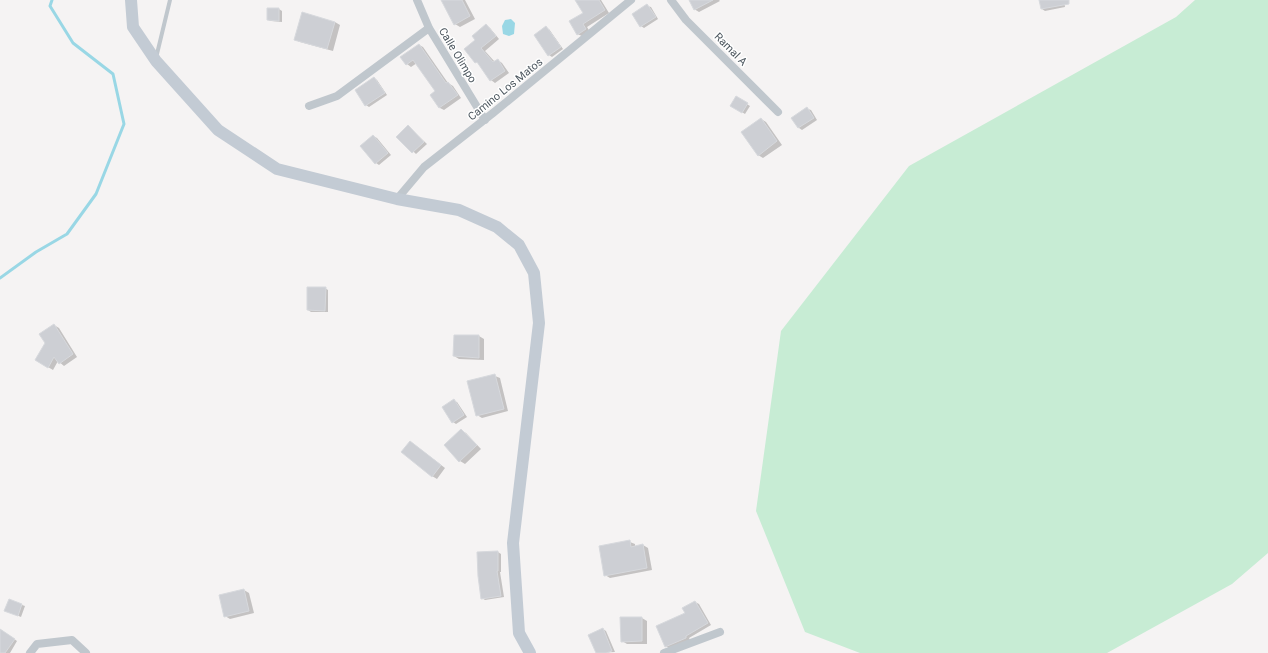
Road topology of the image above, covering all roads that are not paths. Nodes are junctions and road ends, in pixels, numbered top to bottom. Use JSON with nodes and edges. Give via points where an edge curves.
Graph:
{"nodes":[{"id":1,"x":131,"y":0,"type":"edge"},
{"id":2,"x":170,"y":0,"type":"edge"},
{"id":3,"x":417,"y":0,"type":"edge"},
{"id":4,"x":631,"y":0,"type":"edge"},
{"id":5,"x":671,"y":0,"type":"edge"},
{"id":6,"x":429,"y":28,"type":"junction"},
{"id":7,"x":156,"y":61,"type":"junction"},
{"id":8,"x":309,"y":106,"type":"dead end"},
{"id":9,"x":778,"y":112,"type":"dead end"},
{"id":10,"x":485,"y":120,"type":"junction"},
{"id":11,"x":396,"y":199,"type":"junction"},
{"id":12,"x":720,"y":632,"type":"dead end"},
{"id":13,"x":30,"y":653,"type":"edge"},
{"id":14,"x":86,"y":653,"type":"edge"},
{"id":15,"x":530,"y":653,"type":"edge"},
{"id":16,"x":664,"y":653,"type":"edge"}],
"edges":[{"from":1,"to":7,"type":"street","via":[[132,26]]},
{"from":2,"to":7,"type":"lane"},
{"from":3,"to":6,"type":"street","name":"Calle Olimpo"},
{"from":4,"to":10,"type":"street","name":"Camino Los Matos"},
{"from":5,"to":9,"type":"street","name":"Ramal A","via":[[686,20]]},
{"from":6,"to":8,"type":"street","via":[[337,96]]},
{"from":6,"to":10,"type":"street","name":"Calle Olimpo"},
{"from":7,"to":11,"type":"street","via":[[218,130],[277,170]]},
{"from":10,"to":11,"type":"street","name":"Camino Los Matos","via":[[424,167]]},
{"from":11,"to":15,"type":"street","via":[[459,210],[497,227],[519,245],[534,273],[539,323],[513,543],[519,633]]},
{"from":12,"to":16,"type":"street"},
{"from":13,"to":14,"type":"street","via":[[37,644],[72,640]]}]}
